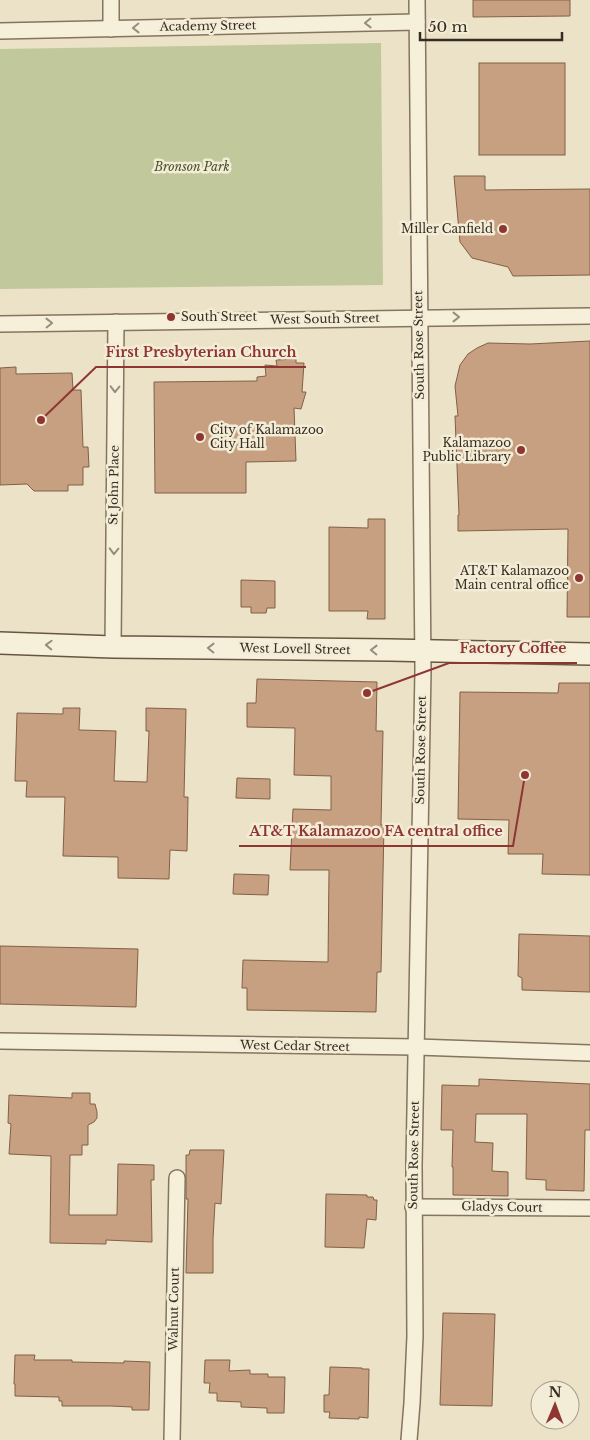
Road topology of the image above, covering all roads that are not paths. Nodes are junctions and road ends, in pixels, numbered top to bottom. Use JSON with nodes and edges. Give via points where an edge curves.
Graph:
{"nodes":[{"id":1,"x":110,"y":0,"type":"edge"},
{"id":2,"x":417,"y":0,"type":"edge"},
{"id":3,"x":417,"y":22,"type":"junction"},
{"id":4,"x":111,"y":29,"type":"junction"},
{"id":5,"x":0,"y":31,"type":"edge"},
{"id":6,"x":590,"y":316,"type":"edge"},
{"id":7,"x":419,"y":318,"type":"junction"},
{"id":8,"x":116,"y":322,"type":"junction"},
{"id":9,"x":0,"y":324,"type":"edge"},
{"id":10,"x":0,"y":643,"type":"edge"},
{"id":11,"x":113,"y":647,"type":"junction"},
{"id":12,"x":422,"y":650,"type":"junction"},
{"id":13,"x":590,"y":654,"type":"edge"},
{"id":14,"x":0,"y":1040,"type":"edge"},
{"id":15,"x":417,"y":1047,"type":"junction"},
{"id":16,"x":590,"y":1053,"type":"edge"},
{"id":17,"x":177,"y":1178,"type":"dead end"},
{"id":18,"x":414,"y":1206,"type":"junction"},
{"id":19,"x":590,"y":1208,"type":"edge"},
{"id":20,"x":172,"y":1440,"type":"edge"},
{"id":21,"x":409,"y":1440,"type":"edge"}],
"edges":[{"from":1,"to":4,"type":"street"},
{"from":2,"to":3,"type":"street","name":"South Rose Street"},
{"from":3,"to":4,"type":"street","name":"Academy Street","one_way":true},
{"from":3,"to":7,"type":"street","name":"South Rose Street"},
{"from":4,"to":5,"type":"street","name":"Academy Street"},
{"from":7,"to":6,"type":"street","name":"West South Street","one_way":true},
{"from":7,"to":8,"type":"street","name":"West South Street"},
{"from":7,"to":12,"type":"street","name":"South Rose Street"},
{"from":9,"to":8,"type":"street","name":"West South Street","one_way":true},
{"from":8,"to":11,"type":"street","name":"St John Place","one_way":true},
{"from":11,"to":10,"type":"street","name":"West Lovell Street","one_way":true},
{"from":12,"to":11,"type":"street","name":"West Lovell Street","one_way":true},
{"from":12,"to":13,"type":"street","name":"West Lovell Street"},
{"from":12,"to":15,"type":"street","name":"South Rose Street"},
{"from":14,"to":15,"type":"street","name":"West Cedar Street"},
{"from":15,"to":16,"type":"street","name":"West Cedar Street"},
{"from":15,"to":18,"type":"street","name":"South Rose Street"},
{"from":17,"to":20,"type":"street","name":"Walnut Court"},
{"from":18,"to":19,"type":"street","name":"Gladys Court"},
{"from":18,"to":21,"type":"street","name":"South Rose Street","via":[[415,1336]]}]}
